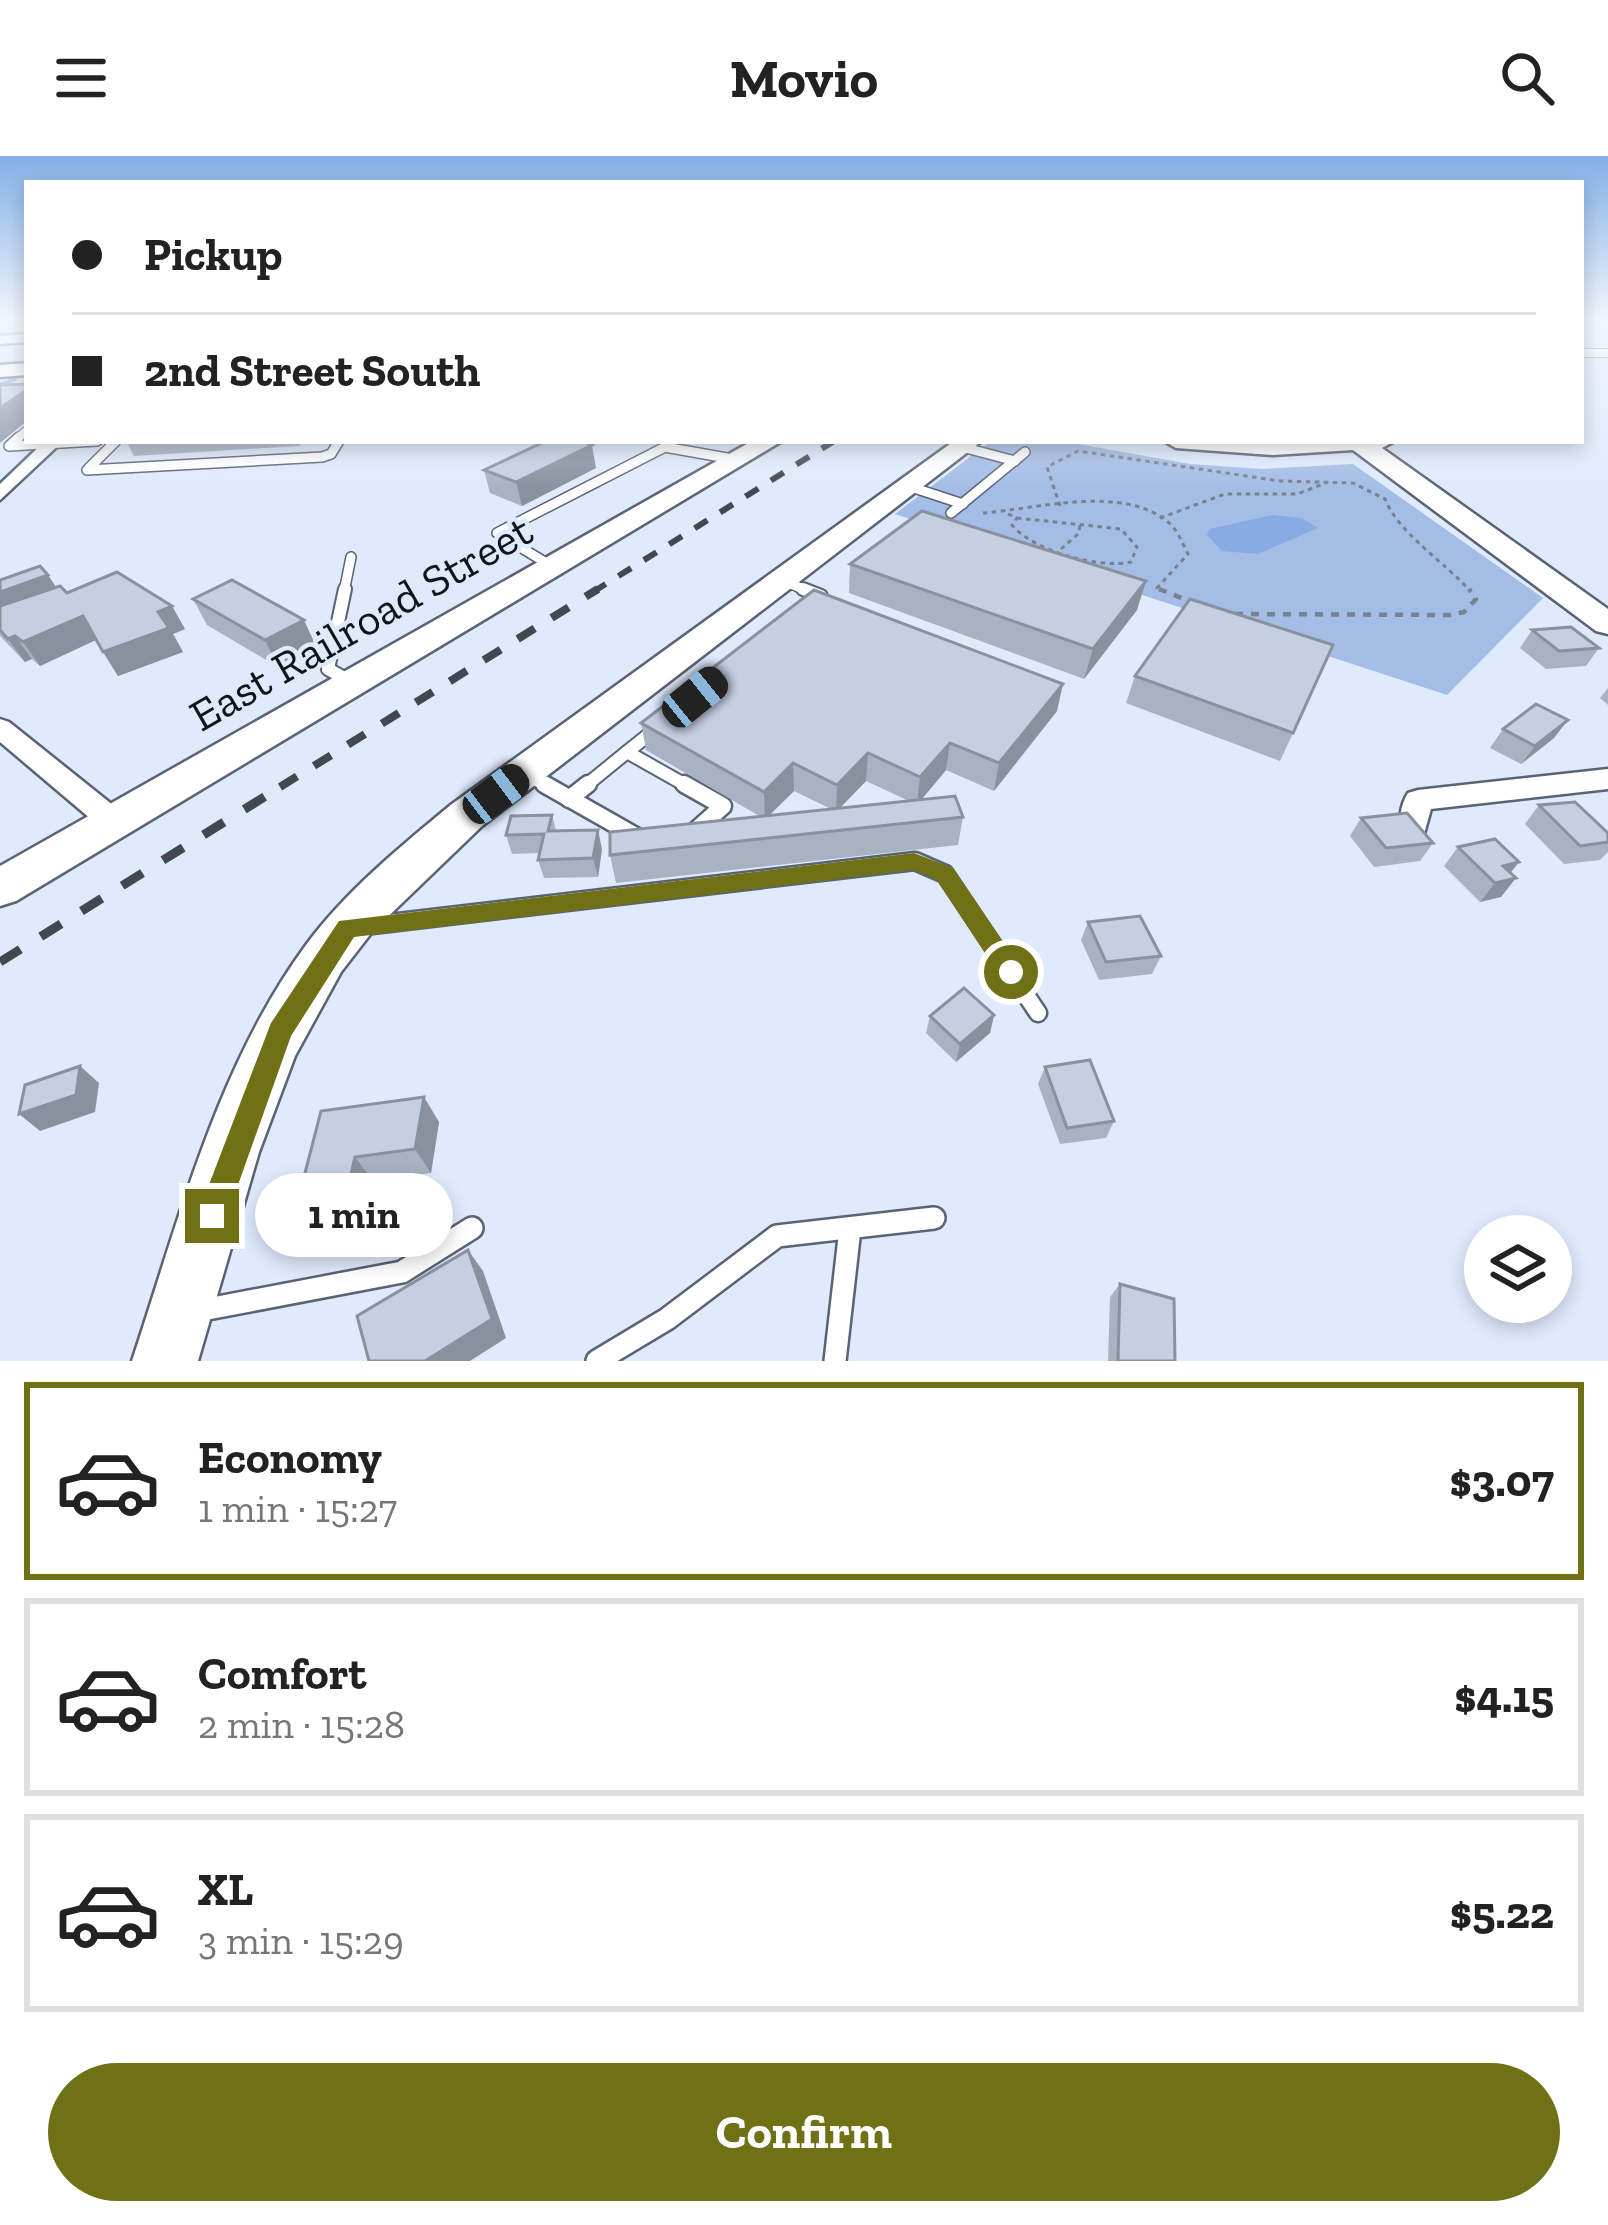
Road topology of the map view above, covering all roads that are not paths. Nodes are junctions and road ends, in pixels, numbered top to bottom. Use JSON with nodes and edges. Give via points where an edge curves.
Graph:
{"nodes":[{"id":1,"x":24,"y":433,"type":"edge"},
{"id":2,"x":31,"y":444,"type":"edge"},
{"id":3,"x":51,"y":444,"type":"edge"},
{"id":4,"x":113,"y":444,"type":"edge"},
{"id":5,"x":337,"y":444,"type":"edge"},
{"id":6,"x":765,"y":444,"type":"edge"},
{"id":7,"x":966,"y":444,"type":"edge"},
{"id":8,"x":1218,"y":444,"type":"edge"},
{"id":9,"x":1330,"y":444,"type":"edge"},
{"id":10,"x":1361,"y":444,"type":"edge"},
{"id":11,"x":1025,"y":452,"type":"dead end"},
{"id":12,"x":738,"y":460,"type":"junction"},
{"id":13,"x":1015,"y":461,"type":"junction"},
{"id":14,"x":908,"y":486,"type":"junction"},
{"id":15,"x":0,"y":494,"type":"edge"},
{"id":16,"x":963,"y":504,"type":"junction"},
{"id":17,"x":952,"y":513,"type":"dead end"},
{"id":18,"x":352,"y":557,"type":"dead end"},
{"id":19,"x":553,"y":567,"type":"junction"},
{"id":20,"x":1608,"y":624,"type":"edge"},
{"id":21,"x":353,"y":683,"type":"junction"},
{"id":22,"x":666,"y":720,"type":"edge"},
{"id":23,"x":0,"y":728,"type":"edge"},
{"id":24,"x":627,"y":752,"type":"junction"},
{"id":25,"x":524,"y":772,"type":"junction"},
{"id":26,"x":1608,"y":779,"type":"edge"},
{"id":27,"x":569,"y":800,"type":"junction"},
{"id":28,"x":114,"y":822,"type":"junction"},
{"id":29,"x":1414,"y":826,"type":"edge"},
{"id":30,"x":675,"y":840,"type":"edge"},
{"id":31,"x":651,"y":842,"type":"edge"},
{"id":32,"x":0,"y":888,"type":"edge"},
{"id":33,"x":347,"y":928,"type":"junction"},
{"id":34,"x":1038,"y":1012,"type":"dead end"},
{"id":35,"x":934,"y":1218,"type":"dead end"},
{"id":36,"x":472,"y":1228,"type":"dead end"},
{"id":37,"x":850,"y":1229,"type":"junction"},
{"id":38,"x":180,"y":1314,"type":"junction"},
{"id":39,"x":165,"y":1361,"type":"edge"},
{"id":40,"x":597,"y":1361,"type":"edge"},
{"id":41,"x":835,"y":1361,"type":"edge"}],
"edges":[{"from":1,"to":2,"type":"lane","via":[[9,446]]},
{"from":3,"to":15,"type":"street"},
{"from":4,"to":5,"type":"lane","via":[[87,470],[322,457]]},
{"from":6,"to":12,"type":"street","name":"East Railroad Street"},
{"from":7,"to":13,"type":"lane"},
{"from":7,"to":14,"type":"street"},
{"from":8,"to":9,"type":"street"},
{"from":10,"to":20,"type":"street"},
{"from":11,"to":13,"type":"lane"},
{"from":12,"to":19,"type":"street","name":"East Railroad Street"},
{"from":12,"to":19,"type":"lane","via":[[664,447],[497,533]]},
{"from":13,"to":16,"type":"lane"},
{"from":14,"to":16,"type":"lane"},
{"from":14,"to":25,"type":"street","via":[[792,595]]},
{"from":16,"to":17,"type":"lane"},
{"from":18,"to":21,"type":"lane","via":[[328,669]]},
{"from":19,"to":21,"type":"street","name":"East Railroad Street"},
{"from":21,"to":28,"type":"street","name":"East Railroad Street"},
{"from":22,"to":24,"type":"lane"},
{"from":23,"to":28,"type":"street"},
{"from":24,"to":27,"type":"lane"},
{"from":24,"to":30,"type":"lane","via":[[723,806]]},
{"from":25,"to":27,"type":"lane"},
{"from":25,"to":33,"type":"street","via":[[418,856]]},
{"from":26,"to":29,"type":"street","via":[[1418,800]]},
{"from":27,"to":31,"type":"lane"},
{"from":28,"to":32,"type":"street","name":"East Railroad Street"},
{"from":33,"to":34,"type":"lane","via":[[914,861],[945,874]]},
{"from":33,"to":38,"type":"street","via":[[280,1031]]},
{"from":35,"to":37,"type":"lane"},
{"from":36,"to":38,"type":"lane","via":[[402,1272]]},
{"from":37,"to":40,"type":"lane","via":[[777,1236]]},
{"from":37,"to":41,"type":"lane"},
{"from":38,"to":39,"type":"street"}]}
